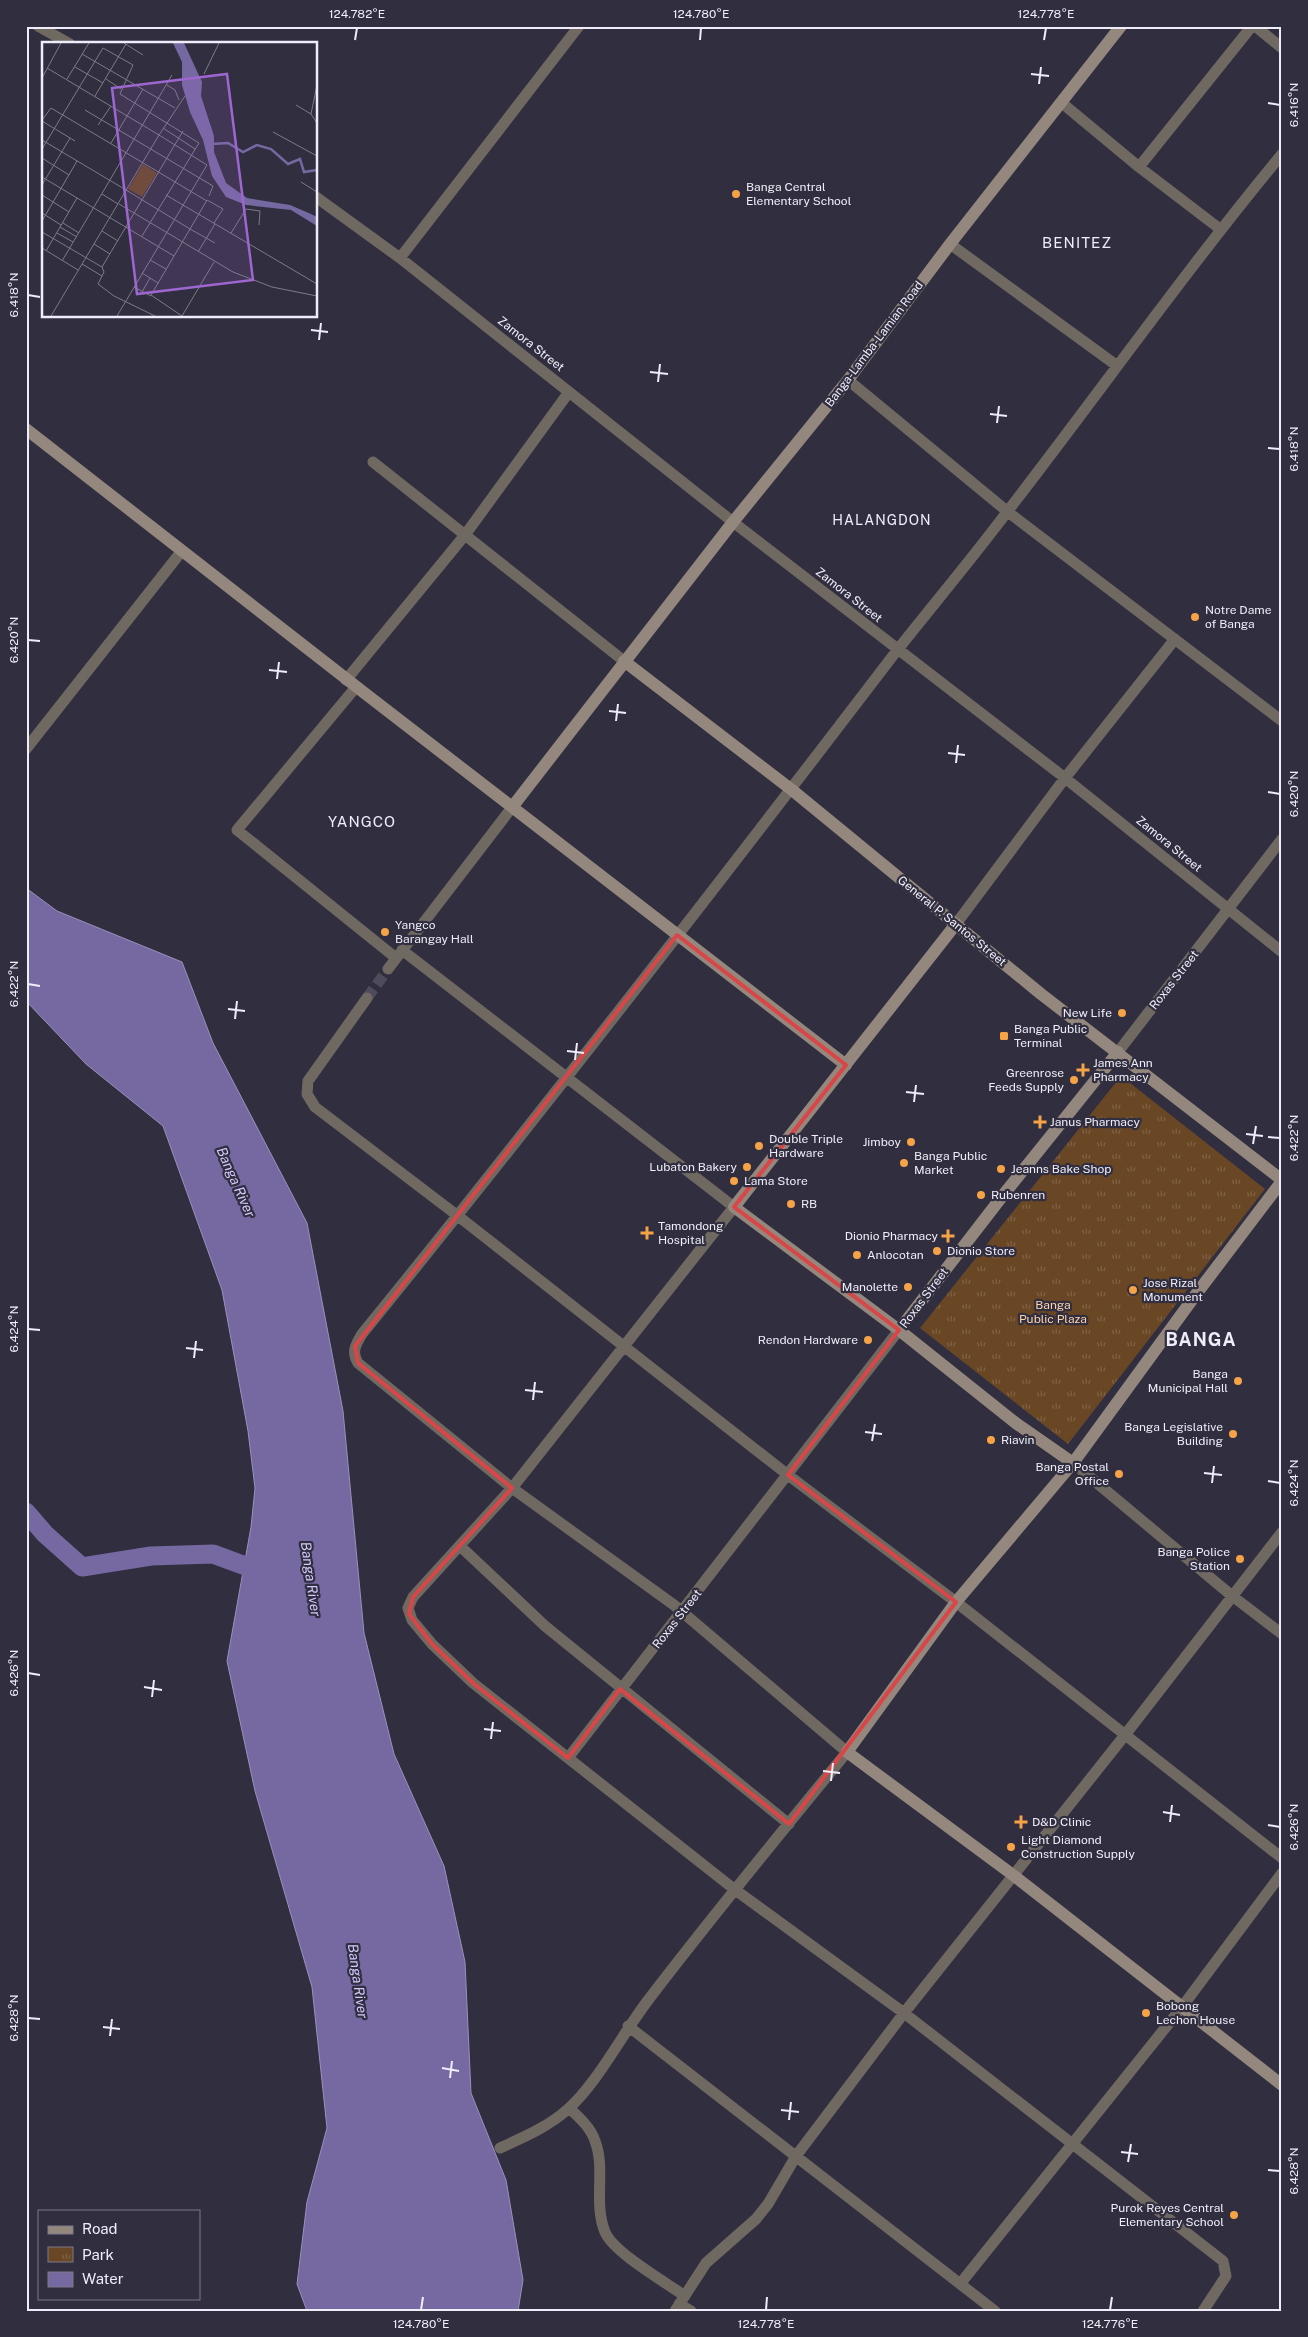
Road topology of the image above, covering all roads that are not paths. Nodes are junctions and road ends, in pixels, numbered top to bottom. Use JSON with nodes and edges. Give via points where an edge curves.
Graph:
{"nodes":[{"id":1,"x":38,"y":26,"type":"edge"},
{"id":2,"x":579,"y":26,"type":"edge"},
{"id":3,"x":1121,"y":26,"type":"edge"},
{"id":4,"x":1254,"y":26,"type":"edge"},
{"id":5,"x":66,"y":42,"type":"edge"},
{"id":6,"x":1282,"y":48,"type":"edge"},
{"id":7,"x":1062,"y":103,"type":"junction"},
{"id":8,"x":1282,"y":154,"type":"edge"},
{"id":9,"x":1139,"y":167,"type":"junction"},
{"id":10,"x":318,"y":198,"type":"edge"},
{"id":11,"x":1220,"y":228,"type":"junction"},
{"id":12,"x":950,"y":244,"type":"junction"},
{"id":13,"x":400,"y":258,"type":"junction"},
{"id":14,"x":1116,"y":366,"type":"junction"},
{"id":15,"x":848,"y":380,"type":"junction"},
{"id":16,"x":569,"y":392,"type":"junction"},
{"id":17,"x":26,"y":429,"type":"edge"},
{"id":18,"x":373,"y":462,"type":"dead end"},
{"id":19,"x":1008,"y":512,"type":"junction"},
{"id":20,"x":733,"y":522,"type":"junction"},
{"id":21,"x":465,"y":535,"type":"junction"},
{"id":22,"x":181,"y":552,"type":"junction"},
{"id":23,"x":1175,"y":639,"type":"junction"},
{"id":24,"x":898,"y":650,"type":"junction"},
{"id":25,"x":624,"y":661,"type":"junction"},
{"id":26,"x":351,"y":683,"type":"junction"},
{"id":27,"x":1282,"y":721,"type":"edge"},
{"id":28,"x":26,"y":749,"type":"edge"},
{"id":29,"x":1065,"y":778,"type":"junction"},
{"id":30,"x":792,"y":790,"type":"junction"},
{"id":31,"x":513,"y":806,"type":"junction"},
{"id":32,"x":1282,"y":839,"type":"edge"},
{"id":33,"x":1229,"y":910,"type":"junction"},
{"id":34,"x":956,"y":924,"type":"junction"},
{"id":35,"x":677,"y":935,"type":"junction"},
{"id":36,"x":1282,"y":952,"type":"edge"},
{"id":37,"x":399,"y":954,"type":"junction"},
{"id":38,"x":388,"y":969,"type":"tunnel mouth"},
{"id":39,"x":367,"y":998,"type":"tunnel mouth"},
{"id":40,"x":1118,"y":1052,"type":"junction"},
{"id":41,"x":846,"y":1065,"type":"junction"},
{"id":42,"x":565,"y":1078,"type":"junction"},
{"id":43,"x":1282,"y":1181,"type":"edge"},
{"id":44,"x":734,"y":1207,"type":"junction"},
{"id":45,"x":458,"y":1216,"type":"junction"},
{"id":46,"x":899,"y":1330,"type":"junction"},
{"id":47,"x":623,"y":1347,"type":"junction"},
{"id":48,"x":1073,"y":1463,"type":"junction"},
{"id":49,"x":788,"y":1475,"type":"junction"},
{"id":50,"x":512,"y":1488,"type":"junction"},
{"id":51,"x":1282,"y":1532,"type":"edge"},
{"id":52,"x":460,"y":1546,"type":"junction"},
{"id":53,"x":1232,"y":1595,"type":"junction"},
{"id":54,"x":956,"y":1602,"type":"junction"},
{"id":55,"x":681,"y":1614,"type":"junction"},
{"id":56,"x":1282,"y":1634,"type":"edge"},
{"id":57,"x":620,"y":1688,"type":"junction"},
{"id":58,"x":1125,"y":1735,"type":"junction"},
{"id":59,"x":847,"y":1752,"type":"junction"},
{"id":60,"x":568,"y":1758,"type":"junction"},
{"id":61,"x":789,"y":1824,"type":"junction"},
{"id":62,"x":1282,"y":1858,"type":"edge"},
{"id":63,"x":1282,"y":1873,"type":"edge"},
{"id":64,"x":1013,"y":1875,"type":"junction"},
{"id":65,"x":734,"y":1889,"type":"junction"},
{"id":66,"x":1182,"y":2007,"type":"junction"},
{"id":67,"x":904,"y":2013,"type":"junction"},
{"id":68,"x":628,"y":2026,"type":"junction"},
{"id":69,"x":1282,"y":2085,"type":"edge"},
{"id":70,"x":570,"y":2108,"type":"junction"},
{"id":71,"x":1072,"y":2144,"type":"junction"},
{"id":72,"x":500,"y":2148,"type":"dead end"},
{"id":73,"x":796,"y":2156,"type":"junction"},
{"id":74,"x":960,"y":2284,"type":"junction"},
{"id":75,"x":680,"y":2303,"type":"edge"},
{"id":76,"x":1204,"y":2310,"type":"edge"},
{"id":77,"x":691,"y":2311,"type":"edge"},
{"id":78,"x":995,"y":2311,"type":"edge"}],
"edges":[{"from":1,"to":5,"type":"street"},
{"from":2,"to":13,"type":"street"},
{"from":3,"to":7,"type":"main road","name":"Banga-Lamba-Lamian Road"},
{"from":4,"to":6,"type":"street"},
{"from":4,"to":9,"type":"street"},
{"from":7,"to":9,"type":"street"},
{"from":7,"to":12,"type":"main road","name":"Banga-Lamba-Lamian Road"},
{"from":8,"to":11,"type":"street"},
{"from":9,"to":11,"type":"street"},
{"from":10,"to":13,"type":"street","name":"Zamora Street"},
{"from":11,"to":14,"type":"street"},
{"from":12,"to":14,"type":"street"},
{"from":12,"to":15,"type":"main road","name":"Banga-Lamba-Lamian Road"},
{"from":13,"to":16,"type":"street","name":"Zamora Street"},
{"from":14,"to":19,"type":"street"},
{"from":15,"to":19,"type":"street"},
{"from":15,"to":20,"type":"main road","name":"Banga-Lamba-Lamian Road"},
{"from":16,"to":20,"type":"street","name":"Zamora Street"},
{"from":16,"to":21,"type":"street"},
{"from":17,"to":22,"type":"main road"},
{"from":18,"to":21,"type":"street"},
{"from":19,"to":23,"type":"street"},
{"from":19,"to":24,"type":"street"},
{"from":20,"to":24,"type":"street","name":"Zamora Street"},
{"from":20,"to":25,"type":"main road","name":"Banga-Lamba-Lamian Road"},
{"from":21,"to":25,"type":"street"},
{"from":21,"to":26,"type":"street"},
{"from":22,"to":26,"type":"main road"},
{"from":22,"to":28,"type":"street"},
{"from":23,"to":27,"type":"street"},
{"from":23,"to":29,"type":"street"},
{"from":24,"to":29,"type":"street","name":"Zamora Street"},
{"from":24,"to":30,"type":"street"},
{"from":25,"to":30,"type":"main road","name":"General P. Santos Street"},
{"from":25,"to":31,"type":"main road","name":"Banga-Lamba-Lamian Road"},
{"from":26,"to":31,"type":"main road"},
{"from":26,"to":37,"type":"street","via":[[237,830]]},
{"from":29,"to":33,"type":"street","name":"Zamora Street"},
{"from":29,"to":34,"type":"street"},
{"from":30,"to":34,"type":"main road","name":"General P. Santos Street"},
{"from":30,"to":35,"type":"street"},
{"from":31,"to":35,"type":"main road"},
{"from":31,"to":37,"type":"street"},
{"from":32,"to":33,"type":"street","name":"Roxas Street"},
{"from":33,"to":36,"type":"street","name":"Zamora Street"},
{"from":33,"to":40,"type":"street","name":"Roxas Street"},
{"from":34,"to":40,"type":"main road","name":"General P. Santos Street","via":[[1040,994]]},
{"from":34,"to":41,"type":"main road"},
{"from":35,"to":41,"type":"main road"},
{"from":35,"to":42,"type":"street"},
{"from":37,"to":38,"type":"street"},
{"from":37,"to":42,"type":"street"},
{"from":39,"to":45,"type":"street","via":[[313,1072],[307,1088],[310,1102]]},
{"from":40,"to":43,"type":"main road","name":"General P. Santos Street"},
{"from":40,"to":46,"type":"main road","name":"Roxas Street"},
{"from":41,"to":44,"type":"main road"},
{"from":42,"to":44,"type":"street"},
{"from":42,"to":45,"type":"street"},
{"from":43,"to":48,"type":"main road"},
{"from":44,"to":46,"type":"main road"},
{"from":44,"to":47,"type":"street"},
{"from":45,"to":47,"type":"street"},
{"from":45,"to":50,"type":"street","via":[[362,1334],[354,1356],[358,1363]]},
{"from":46,"to":48,"type":"main road","via":[[1017,1424]]},
{"from":46,"to":49,"type":"street","name":"Roxas Street"},
{"from":47,"to":49,"type":"street"},
{"from":47,"to":50,"type":"street"},
{"from":48,"to":53,"type":"street"},
{"from":48,"to":54,"type":"main road"},
{"from":49,"to":54,"type":"street"},
{"from":49,"to":55,"type":"street","name":"Roxas Street"},
{"from":50,"to":52,"type":"street"},
{"from":50,"to":55,"type":"street","via":[[670,1602]]},
{"from":51,"to":53,"type":"street"},
{"from":52,"to":57,"type":"street","via":[[545,1626]]},
{"from":52,"to":60,"type":"street","via":[[409,1602],[412,1620],[473,1683]]},
{"from":53,"to":56,"type":"street"},
{"from":53,"to":58,"type":"street"},
{"from":54,"to":58,"type":"street"},
{"from":54,"to":59,"type":"main road"},
{"from":55,"to":57,"type":"street","name":"Roxas Street"},
{"from":55,"to":59,"type":"street"},
{"from":57,"to":60,"type":"street","name":"Roxas Street"},
{"from":57,"to":61,"type":"street"},
{"from":58,"to":62,"type":"street"},
{"from":58,"to":64,"type":"street"},
{"from":59,"to":61,"type":"street"},
{"from":59,"to":64,"type":"main road"},
{"from":60,"to":65,"type":"street"},
{"from":61,"to":65,"type":"street"},
{"from":63,"to":66,"type":"street"},
{"from":64,"to":66,"type":"main road"},
{"from":64,"to":67,"type":"street"},
{"from":65,"to":67,"type":"street"},
{"from":65,"to":68,"type":"street"},
{"from":66,"to":69,"type":"main road"},
{"from":66,"to":71,"type":"street"},
{"from":67,"to":71,"type":"street"},
{"from":67,"to":73,"type":"street"},
{"from":68,"to":70,"type":"street"},
{"from":68,"to":73,"type":"street"},
{"from":70,"to":72,"type":"street","via":[[551,2123]]},
{"from":70,"to":75,"type":"street","via":[[595,2140],[600,2211],[605,2232]]},
{"from":71,"to":74,"type":"street"},
{"from":71,"to":76,"type":"street","via":[[1223,2261],[1226,2276]]},
{"from":73,"to":74,"type":"street"},
{"from":73,"to":75,"type":"street","via":[[768,2204],[756,2219],[706,2262]]},
{"from":74,"to":78,"type":"street"},
{"from":75,"to":77,"type":"street"}]}
